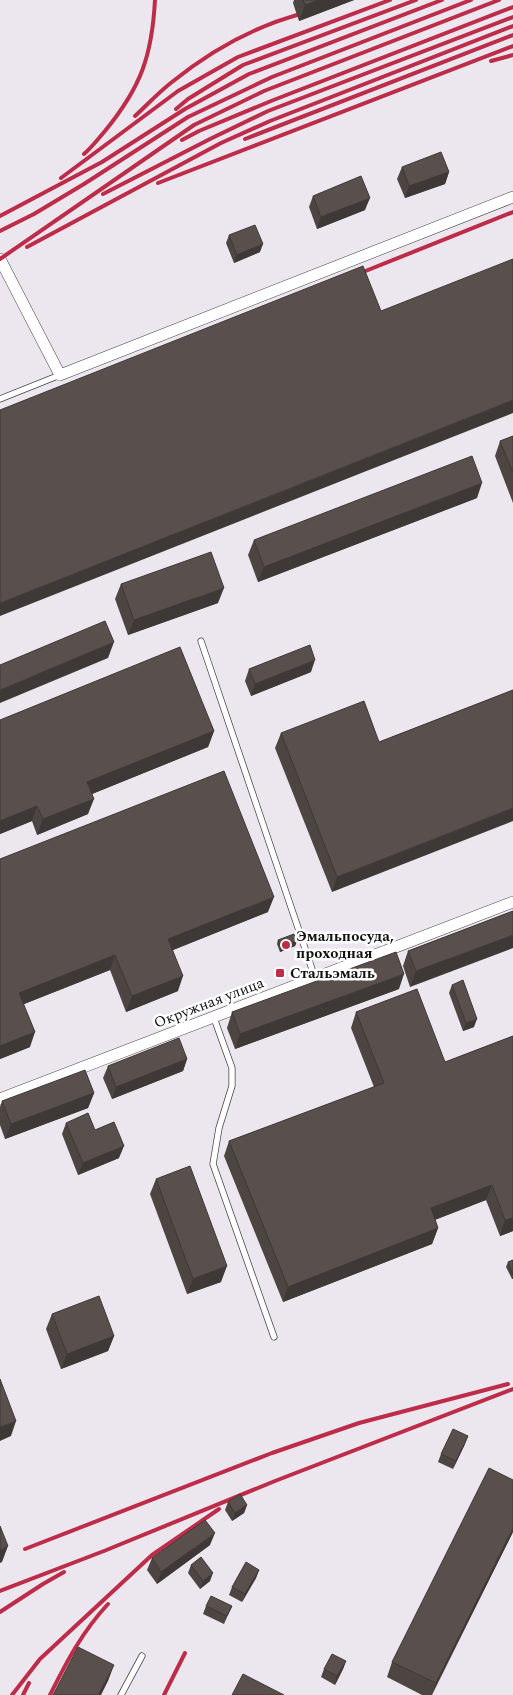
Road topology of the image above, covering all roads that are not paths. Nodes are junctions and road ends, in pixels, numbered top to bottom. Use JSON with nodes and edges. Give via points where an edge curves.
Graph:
{"nodes":[{"id":1,"x":513,"y":197,"type":"edge"},
{"id":2,"x":0,"y":259,"type":"edge"},
{"id":3,"x":60,"y":375,"type":"junction"},
{"id":4,"x":0,"y":399,"type":"edge"},
{"id":5,"x":201,"y":641,"type":"dead end"},
{"id":6,"x":513,"y":902,"type":"edge"},
{"id":7,"x":315,"y":979,"type":"junction"},
{"id":8,"x":214,"y":1018,"type":"junction"},
{"id":9,"x":0,"y":1099,"type":"edge"},
{"id":10,"x":274,"y":1337,"type":"dead end"},
{"id":11,"x":142,"y":1656,"type":"dead end"},
{"id":12,"x":121,"y":1695,"type":"edge"}],
"edges":[{"from":1,"to":3,"type":"street"},
{"from":2,"to":3,"type":"street"},
{"from":3,"to":4,"type":"lane"},
{"from":5,"to":7,"type":"lane"},
{"from":6,"to":7,"type":"street","name":"Окружная улица"},
{"from":7,"to":8,"type":"street","name":"Окружная улица"},
{"from":8,"to":9,"type":"street","name":"Окружная улица"},
{"from":8,"to":10,"type":"lane","via":[[232,1068],[232,1086],[219,1128],[213,1164]]},
{"from":11,"to":12,"type":"lane"}]}
